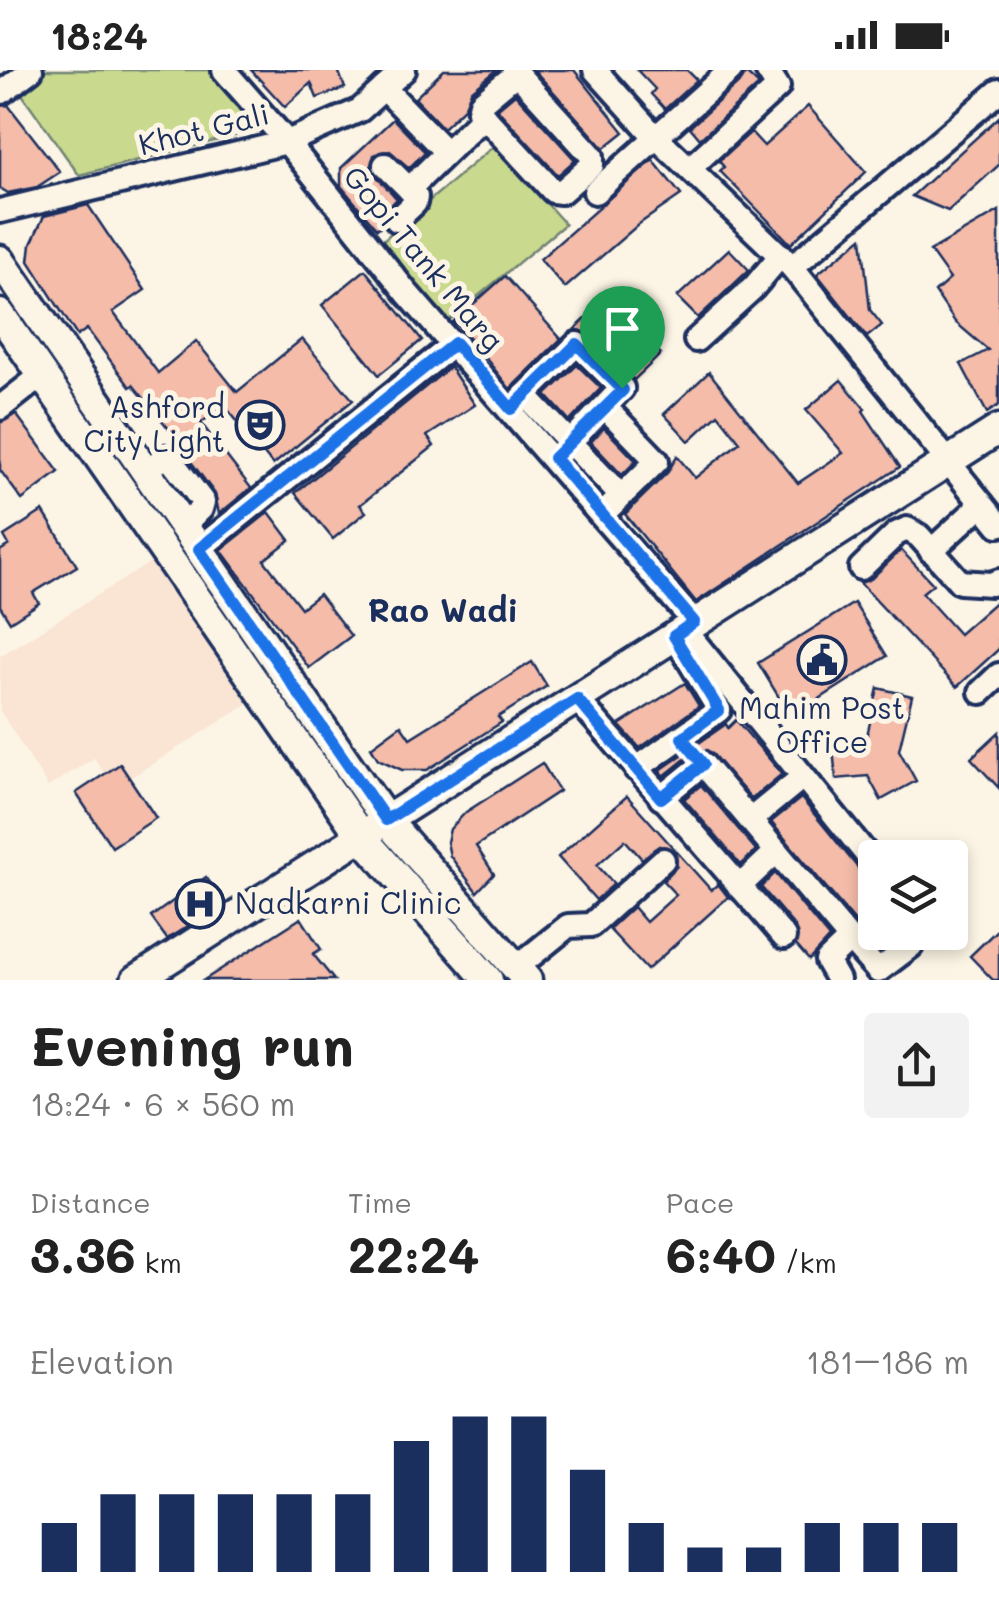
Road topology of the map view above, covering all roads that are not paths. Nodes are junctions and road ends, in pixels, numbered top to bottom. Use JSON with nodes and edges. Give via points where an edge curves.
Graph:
{"nodes":[{"id":1,"x":31,"y":70,"type":"edge"},
{"id":2,"x":224,"y":70,"type":"edge"},
{"id":3,"x":404,"y":70,"type":"edge"},
{"id":4,"x":595,"y":70,"type":"edge"},
{"id":5,"x":732,"y":70,"type":"edge"},
{"id":6,"x":767,"y":70,"type":"edge"},
{"id":7,"x":515,"y":72,"type":"edge"},
{"id":8,"x":384,"y":88,"type":"junction"},
{"id":9,"x":999,"y":90,"type":"edge"},
{"id":10,"x":2,"y":92,"type":"edge"},
{"id":11,"x":484,"y":116,"type":"junction"},
{"id":12,"x":662,"y":133,"type":"junction"},
{"id":13,"x":288,"y":142,"type":"junction"},
{"id":14,"x":446,"y":152,"type":"junction"},
{"id":15,"x":695,"y":164,"type":"junction"},
{"id":16,"x":385,"y":166,"type":"dead end"},
{"id":17,"x":408,"y":189,"type":"junction"},
{"id":18,"x":594,"y":192,"type":"dead end"},
{"id":19,"x":0,"y":211,"type":"edge"},
{"id":20,"x":397,"y":220,"type":"dead end"},
{"id":21,"x":0,"y":260,"type":"edge"},
{"id":22,"x":786,"y":261,"type":"junction"},
{"id":23,"x":0,"y":314,"type":"edge"},
{"id":24,"x":696,"y":340,"type":"dead end"},
{"id":25,"x":455,"y":343,"type":"junction"},
{"id":26,"x":42,"y":375,"type":"junction"},
{"id":27,"x":518,"y":402,"type":"junction"},
{"id":28,"x":0,"y":408,"type":"edge"},
{"id":29,"x":606,"y":408,"type":"junction"},
{"id":30,"x":999,"y":429,"type":"edge"},
{"id":31,"x":562,"y":450,"type":"junction"},
{"id":32,"x":948,"y":460,"type":"junction"},
{"id":33,"x":621,"y":496,"type":"junction"},
{"id":34,"x":982,"y":504,"type":"junction"},
{"id":35,"x":602,"y":515,"type":"junction"},
{"id":36,"x":999,"y":525,"type":"edge"},
{"id":37,"x":191,"y":537,"type":"junction"},
{"id":38,"x":931,"y":551,"type":"junction"},
{"id":39,"x":862,"y":568,"type":"dead end"},
{"id":40,"x":999,"y":581,"type":"edge"},
{"id":41,"x":684,"y":629,"type":"junction"},
{"id":42,"x":999,"y":675,"type":"edge"},
{"id":43,"x":980,"y":692,"type":"dead end"},
{"id":44,"x":577,"y":699,"type":"junction"},
{"id":45,"x":682,"y":738,"type":"junction"},
{"id":46,"x":703,"y":764,"type":"junction"},
{"id":47,"x":636,"y":769,"type":"junction"},
{"id":48,"x":794,"y":784,"type":"dead end"},
{"id":49,"x":661,"y":798,"type":"junction"},
{"id":50,"x":386,"y":820,"type":"junction"},
{"id":51,"x":750,"y":820,"type":"junction"},
{"id":52,"x":361,"y":836,"type":"junction"},
{"id":53,"x":858,"y":844,"type":"edge"},
{"id":54,"x":776,"y":852,"type":"junction"},
{"id":55,"x":664,"y":860,"type":"dead end"},
{"id":56,"x":738,"y":887,"type":"junction"},
{"id":57,"x":784,"y":937,"type":"dead end"},
{"id":58,"x":850,"y":939,"type":"junction"},
{"id":59,"x":907,"y":950,"type":"edge"},
{"id":60,"x":522,"y":974,"type":"edge"},
{"id":61,"x":881,"y":976,"type":"edge"},
{"id":62,"x":136,"y":980,"type":"edge"},
{"id":63,"x":488,"y":980,"type":"edge"},
{"id":64,"x":838,"y":980,"type":"edge"}],
"edges":[{"from":1,"to":10,"type":"street"},
{"from":2,"to":13,"type":"street","name":"Gopi Tank Marg"},
{"from":3,"to":8,"type":"street","name":"Khot Gali"},
{"from":4,"to":12,"type":"street"},
{"from":5,"to":12,"type":"street"},
{"from":6,"to":15,"type":"street","via":[[778,87]]},
{"from":7,"to":11,"type":"street","via":[[478,106]]},
{"from":7,"to":11,"type":"street","via":[[592,156],[592,164],[557,193]]},
{"from":8,"to":13,"type":"street","name":"Khot Gali","via":[[360,110]]},
{"from":8,"to":14,"type":"street"},
{"from":9,"to":22,"type":"street"},
{"from":11,"to":14,"type":"street"},
{"from":12,"to":15,"type":"street"},
{"from":12,"to":18,"type":"street"},
{"from":13,"to":19,"type":"street","name":"Khot Gali"},
{"from":13,"to":25,"type":"street","name":"Gopi Tank Marg"},
{"from":14,"to":17,"type":"street"},
{"from":15,"to":22,"type":"street"},
{"from":16,"to":17,"type":"street"},
{"from":17,"to":20,"type":"street","via":[[415,204]]},
{"from":21,"to":37,"type":"main road"},
{"from":22,"to":24,"type":"street"},
{"from":22,"to":32,"type":"street"},
{"from":23,"to":26,"type":"main road"},
{"from":25,"to":27,"type":"street","name":"Gopi Tank Marg"},
{"from":25,"to":37,"type":"street"},
{"from":26,"to":28,"type":"street"},
{"from":26,"to":52,"type":"main road"},
{"from":27,"to":29,"type":"street","via":[[577,344],[623,390]]},
{"from":27,"to":31,"type":"street","name":"Gopi Tank Marg"},
{"from":29,"to":31,"type":"street"},
{"from":29,"to":33,"type":"street","via":[[657,461]]},
{"from":30,"to":32,"type":"main road"},
{"from":31,"to":33,"type":"street"},
{"from":31,"to":35,"type":"street","name":"Gopi Tank Marg"},
{"from":32,"to":34,"type":"street"},
{"from":32,"to":41,"type":"main road"},
{"from":33,"to":35,"type":"street"},
{"from":34,"to":36,"type":"street"},
{"from":34,"to":38,"type":"street"},
{"from":35,"to":41,"type":"street","name":"Gopi Tank Marg"},
{"from":37,"to":50,"type":"main road"},
{"from":38,"to":39,"type":"street","via":[[902,530]]},
{"from":38,"to":40,"type":"street","via":[[960,582]]},
{"from":41,"to":44,"type":"main road"},
{"from":41,"to":45,"type":"street","via":[[719,710]]},
{"from":41,"to":53,"type":"street"},
{"from":42,"to":43,"type":"street"},
{"from":44,"to":47,"type":"street"},
{"from":44,"to":50,"type":"main road"},
{"from":45,"to":46,"type":"street"},
{"from":45,"to":47,"type":"street"},
{"from":46,"to":49,"type":"street"},
{"from":46,"to":51,"type":"street"},
{"from":47,"to":49,"type":"street"},
{"from":48,"to":51,"type":"street"},
{"from":49,"to":56,"type":"street"},
{"from":50,"to":52,"type":"main road"},
{"from":50,"to":60,"type":"main road"},
{"from":51,"to":54,"type":"street"},
{"from":52,"to":62,"type":"main road"},
{"from":52,"to":63,"type":"main road"},
{"from":54,"to":56,"type":"street"},
{"from":54,"to":58,"type":"street"},
{"from":55,"to":60,"type":"street","via":[[590,925],[568,926]]},
{"from":56,"to":57,"type":"street"},
{"from":58,"to":61,"type":"street"},
{"from":58,"to":64,"type":"street","via":[[827,961]]},
{"from":59,"to":61,"type":"street"}]}
